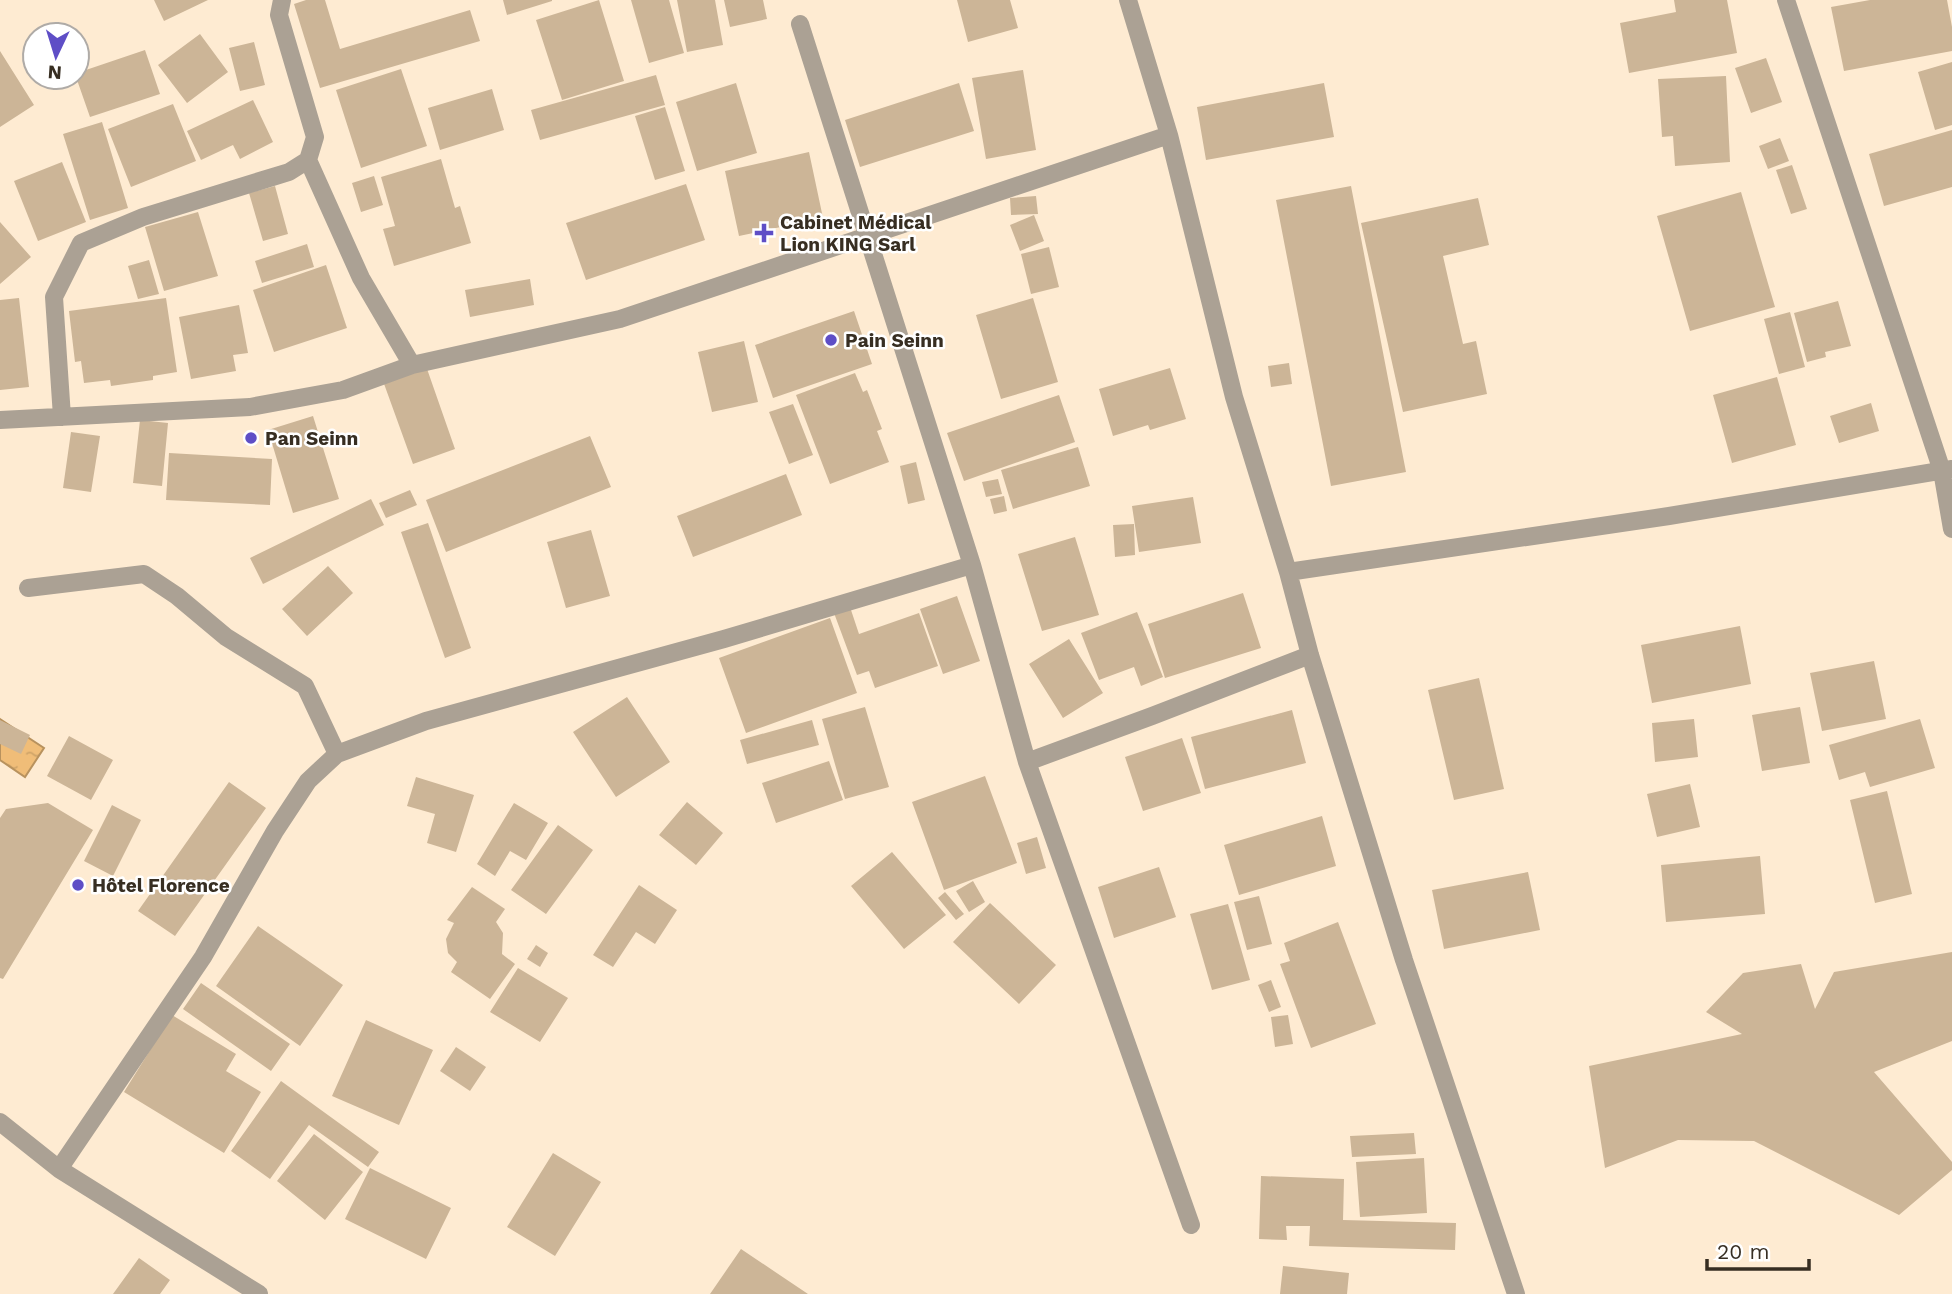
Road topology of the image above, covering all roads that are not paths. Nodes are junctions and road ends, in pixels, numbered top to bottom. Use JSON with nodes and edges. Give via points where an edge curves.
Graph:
{"nodes":[{"id":1,"x":282,"y":0,"type":"edge"},
{"id":2,"x":1128,"y":0,"type":"edge"},
{"id":3,"x":1786,"y":0,"type":"edge"},
{"id":4,"x":800,"y":24,"type":"dead end"},
{"id":5,"x":1169,"y":135,"type":"junction"},
{"id":6,"x":307,"y":160,"type":"junction"},
{"id":7,"x":867,"y":235,"type":"junction"},
{"id":8,"x":412,"y":365,"type":"junction"},
{"id":9,"x":62,"y":417,"type":"junction"},
{"id":10,"x":0,"y":420,"type":"edge"},
{"id":11,"x":1947,"y":470,"type":"edge"},
{"id":12,"x":1952,"y":529,"type":"edge"},
{"id":13,"x":972,"y":565,"type":"junction"},
{"id":14,"x":1288,"y":572,"type":"junction"},
{"id":15,"x":28,"y":588,"type":"dead end"},
{"id":16,"x":1310,"y":655,"type":"junction"},
{"id":17,"x":337,"y":754,"type":"junction"},
{"id":18,"x":1027,"y":762,"type":"junction"},
{"id":19,"x":0,"y":1122,"type":"edge"},
{"id":20,"x":59,"y":1169,"type":"junction"},
{"id":21,"x":1191,"y":1225,"type":"dead end"},
{"id":22,"x":259,"y":1294,"type":"edge"},
{"id":23,"x":1516,"y":1294,"type":"edge"}],
"edges":[{"from":1,"to":6,"type":"street","via":[[279,15],[315,137]]},
{"from":2,"to":5,"type":"street"},
{"from":3,"to":11,"type":"street"},
{"from":4,"to":7,"type":"street"},
{"from":5,"to":7,"type":"street"},
{"from":5,"to":14,"type":"street","via":[[1234,397]]},
{"from":6,"to":8,"type":"street","via":[[361,278]]},
{"from":6,"to":9,"type":"street","via":[[289,172],[143,217],[81,243],[54,297]]},
{"from":7,"to":8,"type":"street","via":[[620,319]]},
{"from":7,"to":13,"type":"street"},
{"from":8,"to":9,"type":"street","via":[[343,390],[250,407]]},
{"from":9,"to":10,"type":"street"},
{"from":11,"to":12,"type":"street"},
{"from":11,"to":14,"type":"street"},
{"from":13,"to":17,"type":"street","via":[[426,721]]},
{"from":13,"to":18,"type":"street"},
{"from":14,"to":16,"type":"street"},
{"from":15,"to":17,"type":"street","via":[[144,574],[226,637],[305,687]]},
{"from":16,"to":18,"type":"street"},
{"from":16,"to":23,"type":"street","via":[[1404,960]]},
{"from":17,"to":20,"type":"street","via":[[308,781],[203,957]]},
{"from":18,"to":21,"type":"street"},
{"from":19,"to":20,"type":"street"},
{"from":20,"to":22,"type":"street"}]}
